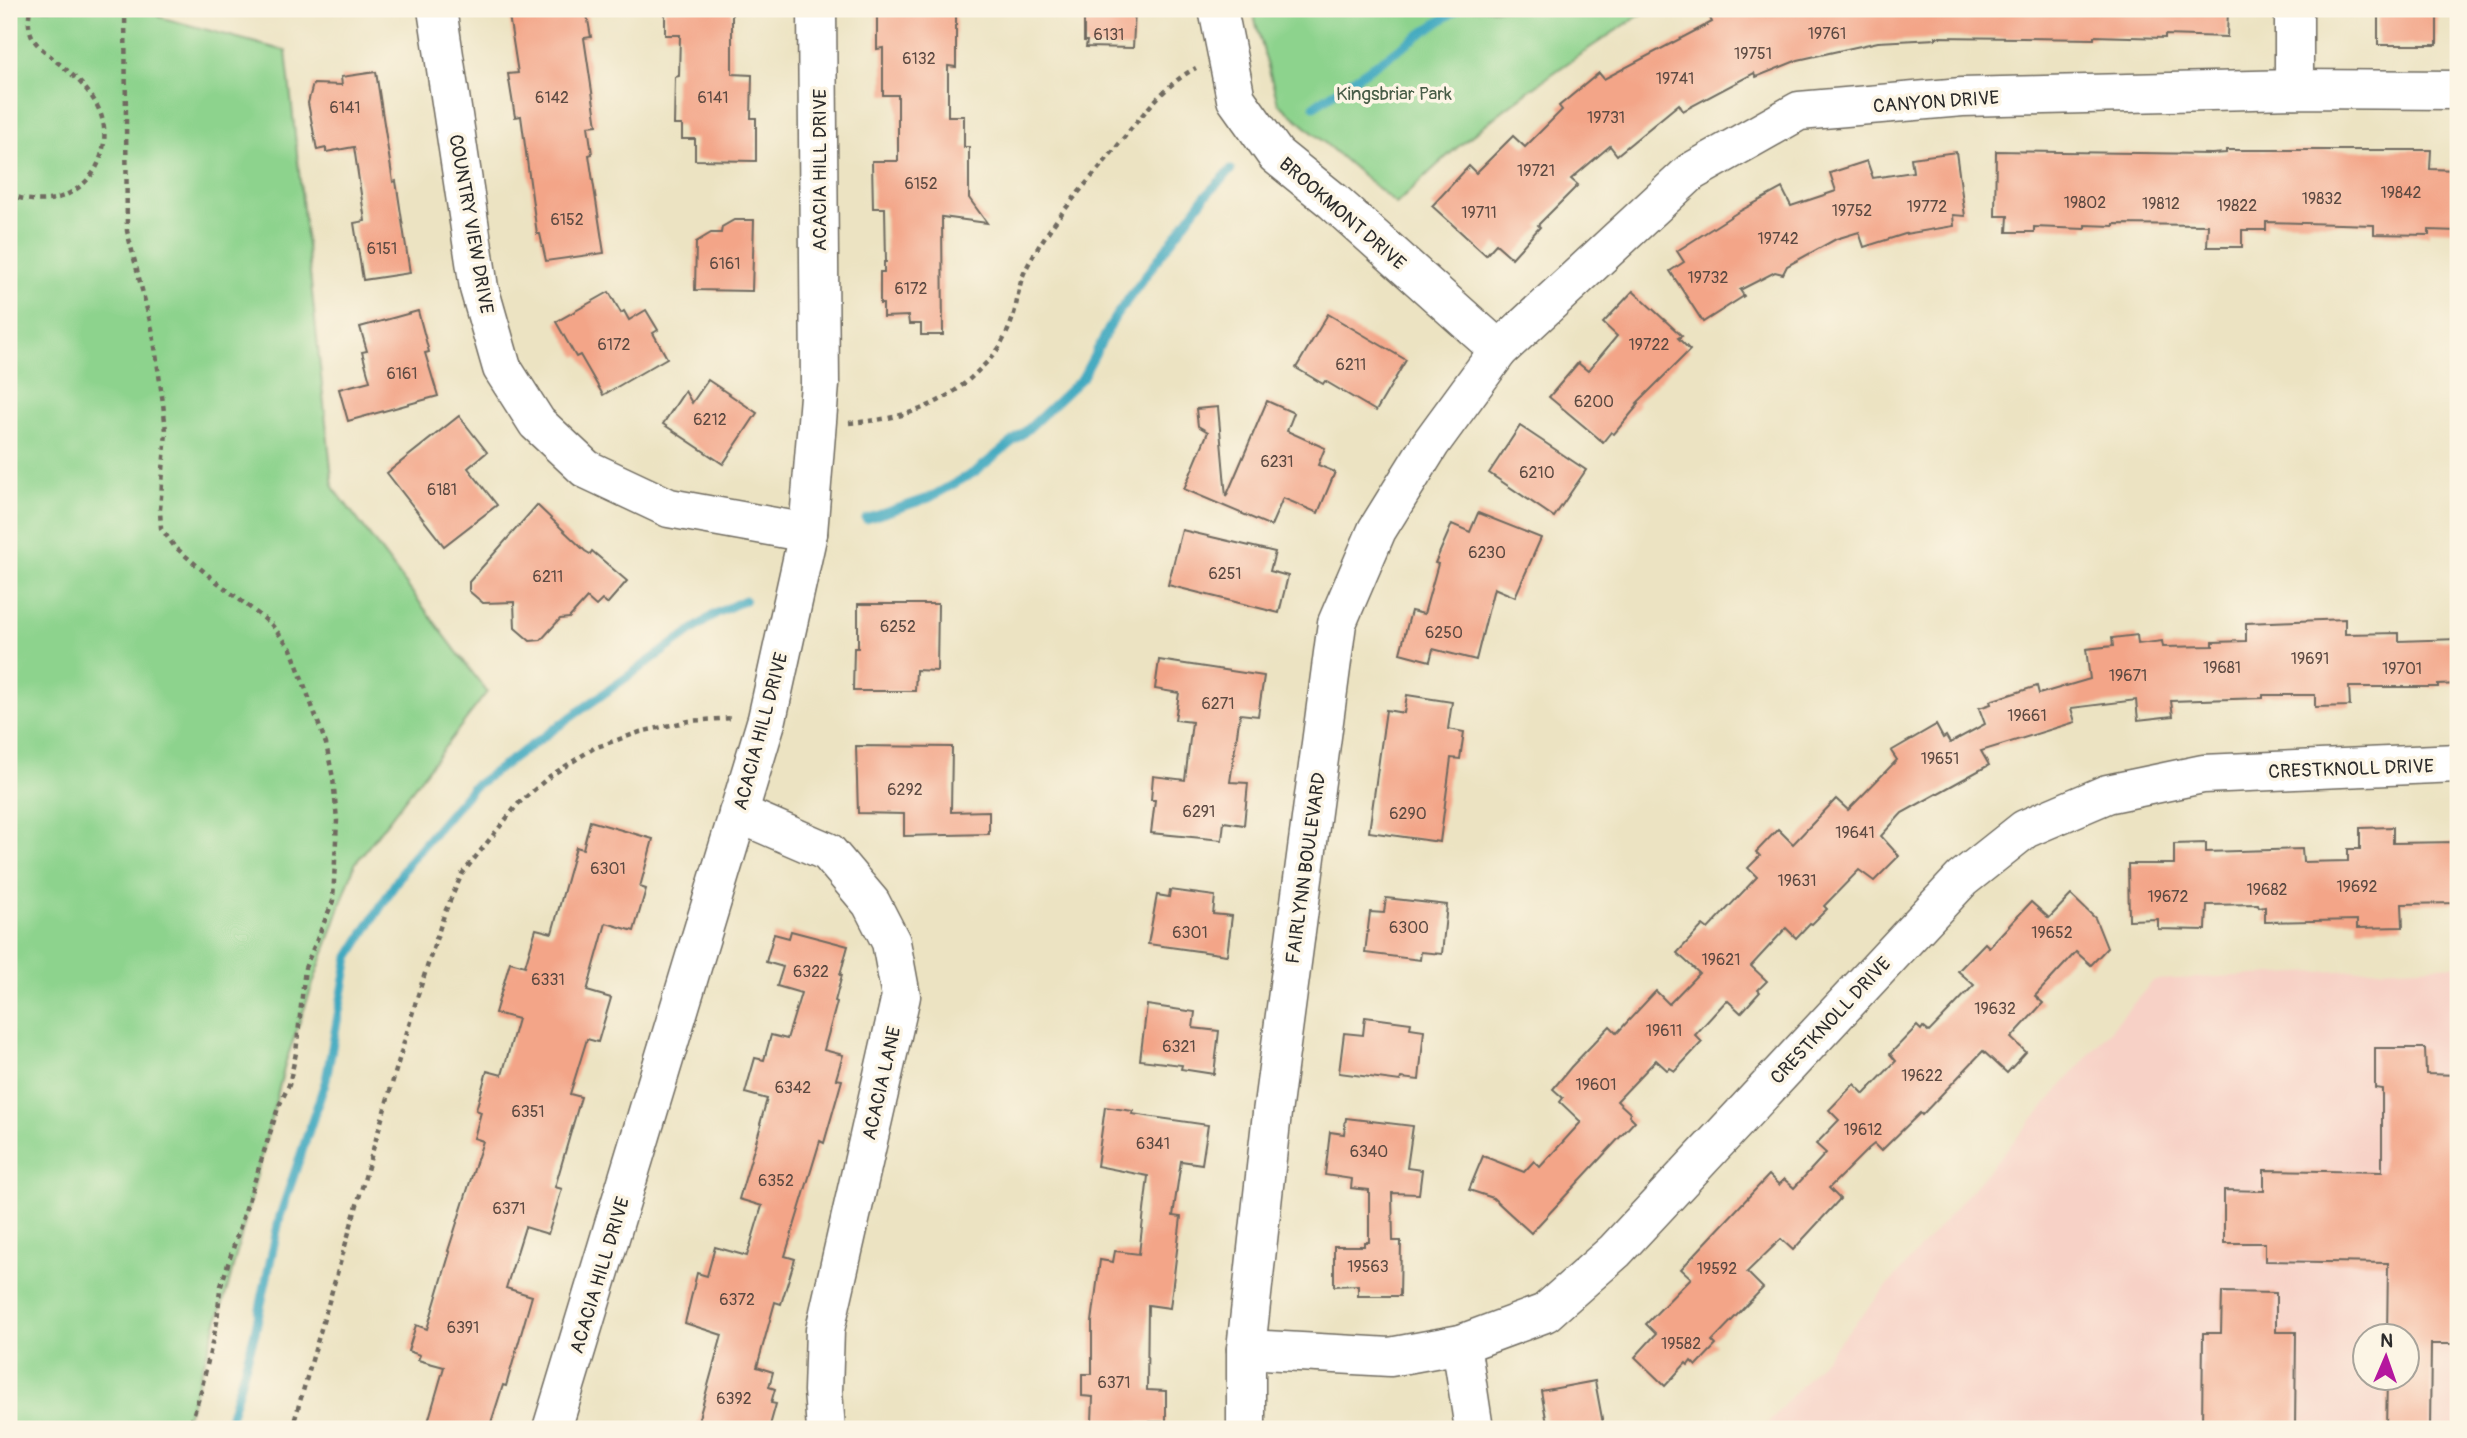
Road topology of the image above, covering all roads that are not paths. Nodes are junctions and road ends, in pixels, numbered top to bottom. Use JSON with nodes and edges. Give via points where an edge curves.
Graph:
{"nodes":[{"id":1,"x":437,"y":9,"type":"edge"},
{"id":2,"x":817,"y":9,"type":"edge"},
{"id":3,"x":1218,"y":9,"type":"edge"},
{"id":4,"x":2294,"y":9,"type":"edge"},
{"id":5,"x":2294,"y":89,"type":"junction"},
{"id":6,"x":2458,"y":90,"type":"edge"},
{"id":7,"x":1499,"y":350,"type":"junction"},
{"id":8,"x":808,"y":533,"type":"junction"},
{"id":9,"x":2458,"y":763,"type":"edge"},
{"id":10,"x":738,"y":813,"type":"junction"},
{"id":11,"x":1461,"y":1344,"type":"junction"},
{"id":12,"x":1246,"y":1349,"type":"junction"},
{"id":13,"x":552,"y":1429,"type":"edge"},
{"id":14,"x":826,"y":1429,"type":"edge"},
{"id":15,"x":1246,"y":1429,"type":"edge"},
{"id":16,"x":1474,"y":1429,"type":"edge"}],
"edges":[{"from":1,"to":8,"type":"street","name":"COUNTRY VIEW DRIVE","via":[[479,288],[502,368],[537,423],[586,470],[669,508]]},
{"from":2,"to":8,"type":"street","name":"ACACIA HILL DRIVE","via":[[820,384]]},
{"from":3,"to":7,"type":"street","name":"BROOKMONT DRIVE","via":[[1236,99],[1276,155]]},
{"from":4,"to":5,"type":"street"},
{"from":5,"to":6,"type":"street","name":"CANYON DRIVE"},
{"from":5,"to":7,"type":"street","name":"CANYON DRIVE","via":[[1962,97],[1799,111],[1691,172]]},
{"from":7,"to":12,"type":"street","name":"FAIRLYNN BOULEVARD","via":[[1431,443],[1377,530],[1338,623],[1272,1113]]},
{"from":8,"to":10,"type":"street","name":"ACACIA HILL DRIVE","via":[[767,719]]},
{"from":9,"to":11,"type":"street","name":"CRESTKNOLL DRIVE","via":[[2203,774],[2107,794],[2025,829],[1962,878],[1615,1251],[1545,1313]]},
{"from":10,"to":13,"type":"street","name":"ACACIA HILL DRIVE"},
{"from":10,"to":14,"type":"street","name":"ACACIA LANE","via":[[828,852],[881,922],[891,942],[901,996],[825,1330]]},
{"from":11,"to":12,"type":"street","name":"CRESTKNOLL DRIVE","via":[[1390,1357]]},
{"from":11,"to":16,"type":"street"},
{"from":12,"to":15,"type":"street","name":"FAIRLYNN BOULEVARD"}]}
